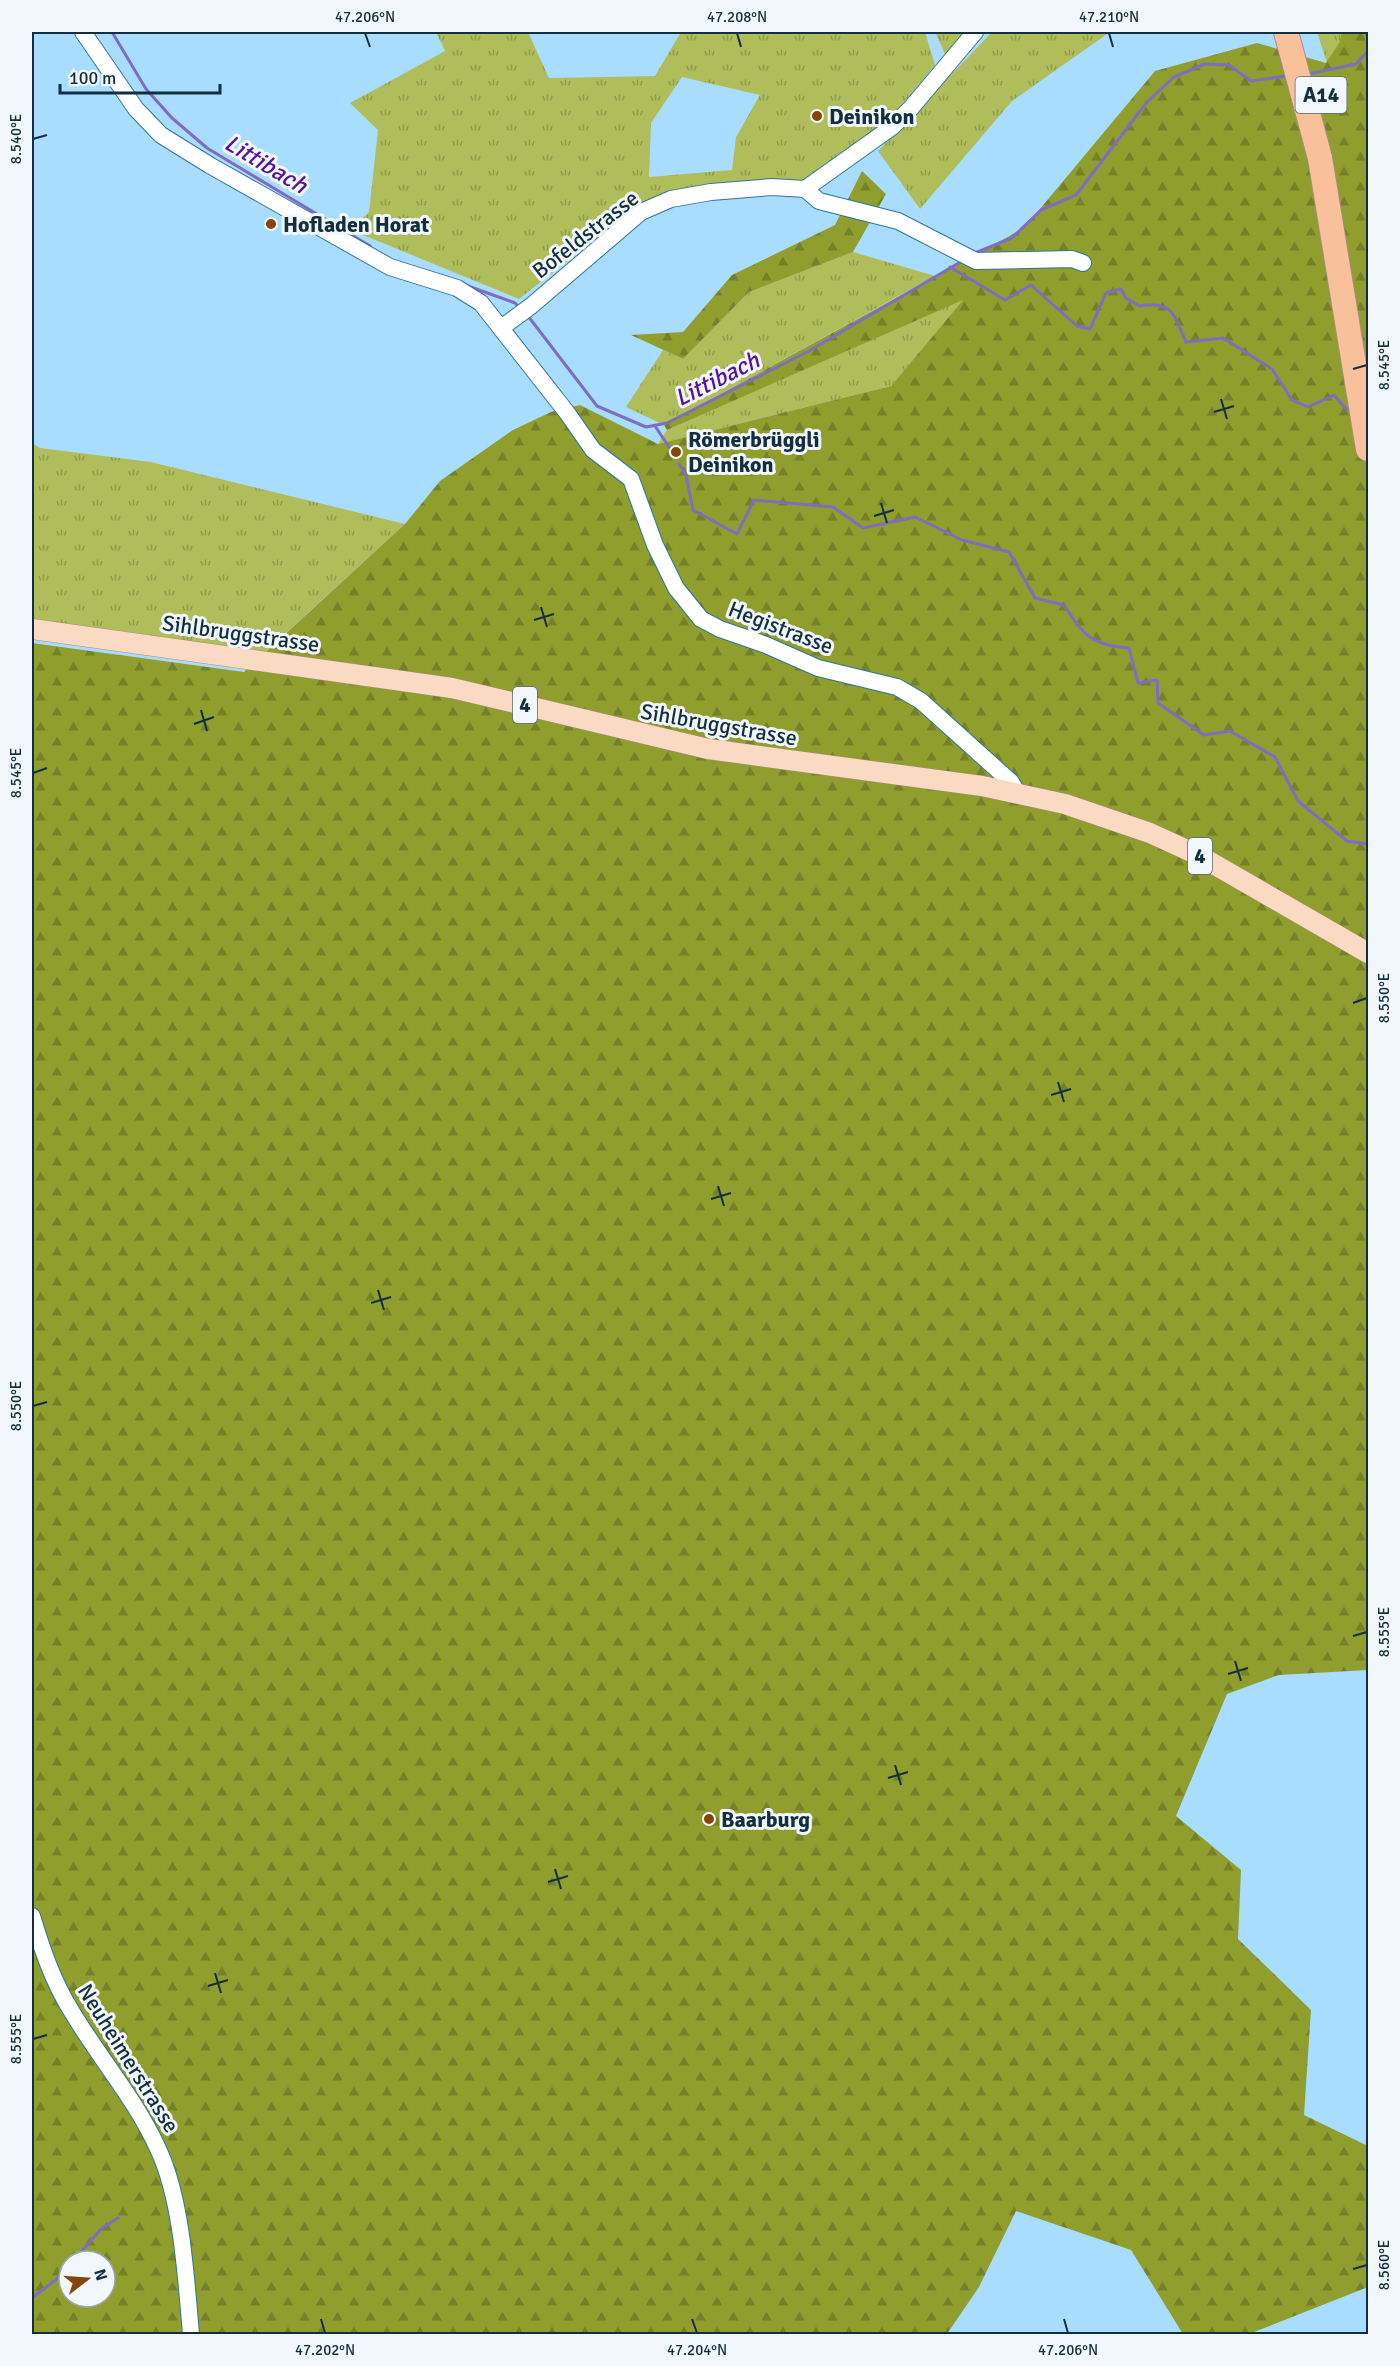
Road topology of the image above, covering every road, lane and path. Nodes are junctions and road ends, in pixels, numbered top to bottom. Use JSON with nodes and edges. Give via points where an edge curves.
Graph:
{"nodes":[{"id":1,"x":84,"y":32,"type":"edge"},
{"id":2,"x":975,"y":32,"type":"edge"},
{"id":3,"x":1286,"y":32,"type":"edge"},
{"id":4,"x":1302,"y":32,"type":"edge"},
{"id":5,"x":1328,"y":160,"type":"junction"},
{"id":6,"x":805,"y":189,"type":"junction"},
{"id":7,"x":1083,"y":263,"type":"dead end"},
{"id":8,"x":1351,"y":298,"type":"junction"},
{"id":9,"x":501,"y":328,"type":"junction"},
{"id":10,"x":1368,"y":370,"type":"edge"},
{"id":11,"x":1368,"y":449,"type":"edge"},
{"id":12,"x":32,"y":629,"type":"edge"},
{"id":13,"x":1017,"y":792,"type":"junction"},
{"id":14,"x":1368,"y":953,"type":"edge"},
{"id":15,"x":32,"y":1916,"type":"edge"},
{"id":16,"x":191,"y":2334,"type":"edge"}],
"edges":[{"from":1,"to":9,"type":"street","name":"Hegistrasse","via":[[136,109],[161,135],[390,267],[457,288],[481,303]]},
{"from":2,"to":6,"type":"street","via":[[892,127]]},
{"from":3,"to":5,"type":"highway","number":"A14"},
{"from":4,"to":5,"type":"highway","number":"A14","via":[[1322,97]]},
{"from":5,"to":8,"type":"highway","number":"A14"},
{"from":6,"to":7,"type":"street","name":"Bofeldstrasse","via":[[819,201],[898,221],[976,261],[1072,259]]},
{"from":6,"to":9,"type":"street","name":"Bofeldstrasse","via":[[772,187],[711,192],[671,200],[641,212]]},
{"from":8,"to":10,"type":"highway","number":"A14"},
{"from":8,"to":11,"type":"highway","number":"A14"},
{"from":9,"to":13,"type":"street","name":"Hegistrasse","via":[[593,450],[631,479],[655,545],[676,588],[701,619],[818,668],[897,687],[921,702],[1011,782]]},
{"from":12,"to":13,"type":"main road","name":"Sihlbruggstrasse","number":"4","via":[[452,688],[708,749]]},
{"from":13,"to":14,"type":"main road","name":"Sihlbruggstrasse","number":"4","via":[[1103,815],[1150,833],[1207,860]]},
{"from":15,"to":16,"type":"street","name":"Neuheimerstrasse","via":[[52,1976],[71,2012],[142,2116],[160,2152],[171,2185]]}]}
